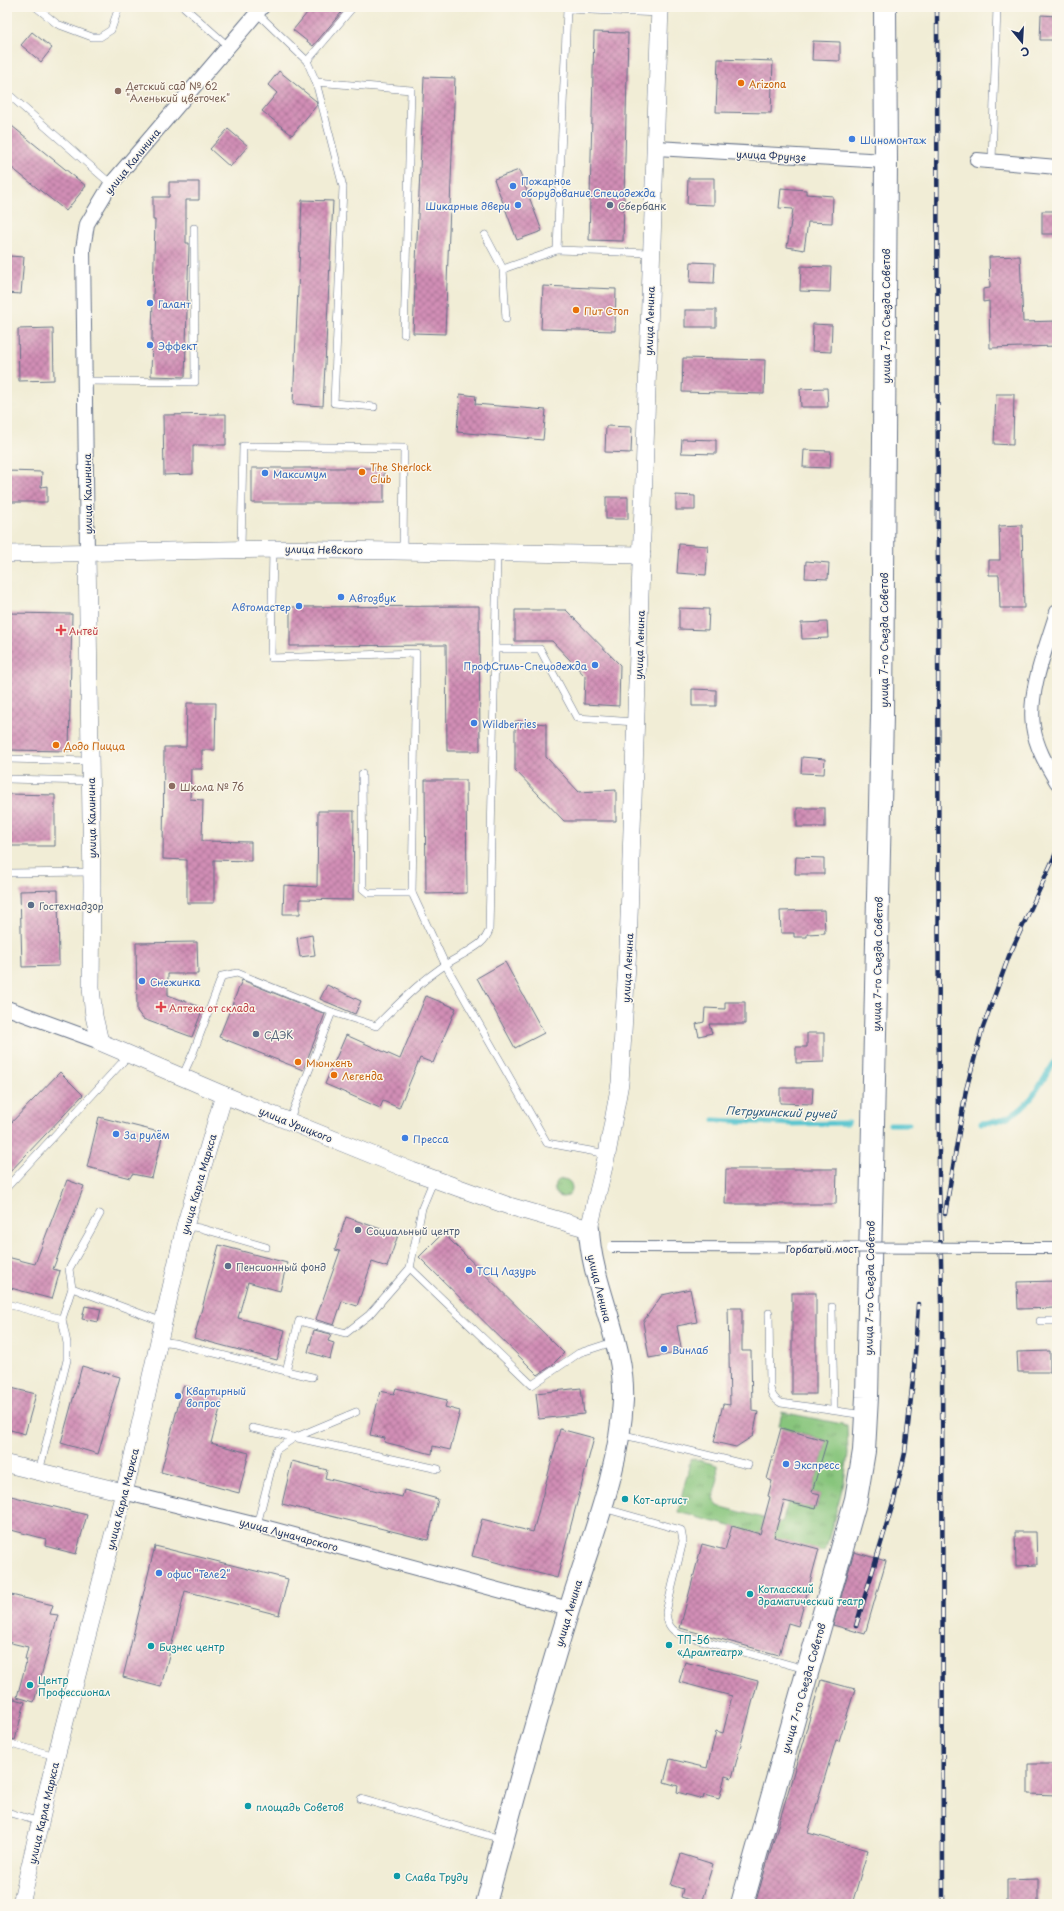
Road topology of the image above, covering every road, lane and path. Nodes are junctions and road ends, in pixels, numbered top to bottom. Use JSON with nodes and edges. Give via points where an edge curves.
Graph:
{"nodes":[{"id":1,"x":36,"y":7,"type":"edge"},
{"id":2,"x":119,"y":7,"type":"edge"},
{"id":3,"x":184,"y":7,"type":"edge"},
{"id":4,"x":353,"y":7,"type":"edge"},
{"id":5,"x":885,"y":7,"type":"edge"},
{"id":6,"x":997,"y":7,"type":"edge"},
{"id":7,"x":566,"y":8,"type":"edge"},
{"id":8,"x":259,"y":10,"type":"edge"},
{"id":9,"x":660,"y":10,"type":"edge"},
{"id":10,"x":228,"y":46,"type":"junction"},
{"id":11,"x":307,"y":62,"type":"junction"},
{"id":12,"x":316,"y":82,"type":"junction"},
{"id":13,"x":7,"y":93,"type":"edge"},
{"id":14,"x":656,"y":148,"type":"junction"},
{"id":15,"x":977,"y":160,"type":"dead end"},
{"id":16,"x":886,"y":161,"type":"junction"},
{"id":17,"x":992,"y":162,"type":"junction"},
{"id":18,"x":1057,"y":167,"type":"edge"},
{"id":19,"x":111,"y":184,"type":"junction"},
{"id":20,"x":194,"y":228,"type":"dead end"},
{"id":21,"x":486,"y":235,"type":"dead end"},
{"id":22,"x":557,"y":250,"type":"junction"},
{"id":23,"x":651,"y":253,"type":"junction"},
{"id":24,"x":503,"y":269,"type":"junction"},
{"id":25,"x":506,"y":319,"type":"dead end"},
{"id":26,"x":404,"y":334,"type":"dead end"},
{"id":27,"x":85,"y":381,"type":"junction"},
{"id":28,"x":374,"y":407,"type":"dead end"},
{"id":29,"x":241,"y":549,"type":"junction"},
{"id":30,"x":273,"y":549,"type":"junction"},
{"id":31,"x":403,"y":551,"type":"junction"},
{"id":32,"x":497,"y":552,"type":"junction"},
{"id":33,"x":88,"y":553,"type":"junction"},
{"id":34,"x":7,"y":554,"type":"edge"},
{"id":35,"x":642,"y":554,"type":"junction"},
{"id":36,"x":1057,"y":612,"type":"edge"},
{"id":37,"x":495,"y":649,"type":"junction"},
{"id":38,"x":636,"y":722,"type":"junction"},
{"id":39,"x":7,"y":759,"type":"edge"},
{"id":40,"x":90,"y":761,"type":"junction"},
{"id":41,"x":362,"y":774,"type":"dead end"},
{"id":42,"x":7,"y":779,"type":"edge"},
{"id":43,"x":90,"y":781,"type":"junction"},
{"id":44,"x":1057,"y":782,"type":"edge"},
{"id":45,"x":92,"y":872,"type":"junction"},
{"id":46,"x":7,"y":873,"type":"edge"},
{"id":47,"x":412,"y":893,"type":"junction"},
{"id":48,"x":445,"y":964,"type":"junction"},
{"id":49,"x":7,"y":1008,"type":"edge"},
{"id":50,"x":332,"y":1012,"type":"junction"},
{"id":51,"x":100,"y":1042,"type":"junction"},
{"id":52,"x":129,"y":1055,"type":"junction"},
{"id":53,"x":182,"y":1077,"type":"junction"},
{"id":54,"x":224,"y":1095,"type":"junction"},
{"id":55,"x":289,"y":1121,"type":"junction"},
{"id":56,"x":607,"y":1154,"type":"junction"},
{"id":57,"x":434,"y":1179,"type":"junction"},
{"id":58,"x":7,"y":1187,"type":"edge"},
{"id":59,"x":100,"y":1214,"type":"dead end"},
{"id":60,"x":185,"y":1226,"type":"junction"},
{"id":61,"x":589,"y":1229,"type":"junction"},
{"id":62,"x":266,"y":1247,"type":"dead end"},
{"id":63,"x":612,"y":1247,"type":"dead end"},
{"id":64,"x":1057,"y":1248,"type":"edge"},
{"id":65,"x":410,"y":1268,"type":"junction"},
{"id":66,"x":72,"y":1288,"type":"junction"},
{"id":67,"x":7,"y":1304,"type":"edge"},
{"id":68,"x":832,"y":1307,"type":"dead end"},
{"id":69,"x":769,"y":1313,"type":"dead end"},
{"id":70,"x":62,"y":1319,"type":"junction"},
{"id":71,"x":1040,"y":1321,"type":"dead end"},
{"id":72,"x":1057,"y":1321,"type":"edge"},
{"id":73,"x":163,"y":1322,"type":"junction"},
{"id":74,"x":158,"y":1341,"type":"junction"},
{"id":75,"x":614,"y":1341,"type":"junction"},
{"id":76,"x":286,"y":1371,"type":"junction"},
{"id":77,"x":312,"y":1377,"type":"dead end"},
{"id":78,"x":834,"y":1410,"type":"junction"},
{"id":79,"x":356,"y":1412,"type":"dead end"},
{"id":80,"x":866,"y":1415,"type":"junction"},
{"id":81,"x":252,"y":1428,"type":"dead end"},
{"id":82,"x":619,"y":1433,"type":"junction"},
{"id":83,"x":294,"y":1438,"type":"junction"},
{"id":84,"x":7,"y":1464,"type":"edge"},
{"id":85,"x":748,"y":1465,"type":"dead end"},
{"id":86,"x":438,"y":1468,"type":"dead end"},
{"id":87,"x":39,"y":1473,"type":"junction"},
{"id":88,"x":123,"y":1492,"type":"junction"},
{"id":89,"x":602,"y":1507,"type":"junction"},
{"id":90,"x":257,"y":1525,"type":"junction"},
{"id":91,"x":569,"y":1609,"type":"junction"},
{"id":92,"x":808,"y":1670,"type":"junction"},
{"id":93,"x":7,"y":1743,"type":"edge"},
{"id":94,"x":56,"y":1756,"type":"junction"},
{"id":95,"x":361,"y":1799,"type":"dead end"},
{"id":96,"x":7,"y":1812,"type":"edge"},
{"id":97,"x":42,"y":1822,"type":"junction"},
{"id":98,"x":503,"y":1840,"type":"junction"},
{"id":99,"x":21,"y":1904,"type":"edge"},
{"id":100,"x":486,"y":1904,"type":"edge"},
{"id":101,"x":742,"y":1904,"type":"edge"}],
"edges":[{"from":1,"to":2,"type":"lane","via":[[57,24],[92,37],[100,37],[111,30]]},
{"from":3,"to":10,"type":"lane"},
{"from":4,"to":11,"type":"lane"},
{"from":5,"to":16,"type":"main road","name":"улица 7-го Съезда Советов"},
{"from":6,"to":17,"type":"lane"},
{"from":7,"to":9,"type":"lane"},
{"from":7,"to":22,"type":"lane"},
{"from":8,"to":10,"type":"street","name":"улица Калинина"},
{"from":8,"to":11,"type":"lane"},
{"from":9,"to":14,"type":"street","name":"улица Ленина"},
{"from":10,"to":19,"type":"street","name":"улица Калинина"},
{"from":11,"to":12,"type":"lane"},
{"from":12,"to":26,"type":"lane","via":[[411,90]]},
{"from":12,"to":28,"type":"lane","via":[[343,187],[334,403]]},
{"from":13,"to":19,"type":"lane"},
{"from":14,"to":16,"type":"street","name":"улица Фрунзе"},
{"from":14,"to":23,"type":"street","name":"улица Ленина"},
{"from":15,"to":17,"type":"street"},
{"from":16,"to":80,"type":"main road","name":"улица 7-го Съезда Советов","via":[[882,715]]},
{"from":17,"to":18,"type":"street"},
{"from":19,"to":27,"type":"street","name":"улица Калинина","via":[[87,224],[83,249]]},
{"from":20,"to":27,"type":"lane","via":[[195,382]]},
{"from":21,"to":24,"type":"lane"},
{"from":22,"to":23,"type":"lane"},
{"from":22,"to":24,"type":"lane"},
{"from":23,"to":35,"type":"street","name":"улица Ленина"},
{"from":24,"to":25,"type":"lane"},
{"from":27,"to":33,"type":"street","name":"улица Калинина"},
{"from":29,"to":30,"type":"street","name":"улица Невского"},
{"from":29,"to":31,"type":"lane","via":[[243,446],[404,448]]},
{"from":29,"to":33,"type":"street","name":"улица Невского"},
{"from":30,"to":31,"type":"street","name":"улица Невского"},
{"from":30,"to":47,"type":"lane","via":[[271,658],[416,653]]},
{"from":31,"to":32,"type":"street","name":"улица Невского"},
{"from":32,"to":35,"type":"street","name":"улица Невского"},
{"from":32,"to":37,"type":"lane"},
{"from":33,"to":34,"type":"street","name":"улица Невского"},
{"from":33,"to":40,"type":"street","name":"улица Калинина"},
{"from":35,"to":38,"type":"street","name":"улица Ленина"},
{"from":36,"to":44,"type":"street","via":[[1034,692],[1033,709],[1037,742]]},
{"from":37,"to":38,"type":"lane","via":[[540,649],[578,718]]},
{"from":37,"to":48,"type":"lane","via":[[489,931],[481,944]]},
{"from":38,"to":56,"type":"street","name":"улица Ленина","via":[[620,1083]]},
{"from":39,"to":40,"type":"lane"},
{"from":40,"to":43,"type":"street","name":"улица Калинина"},
{"from":41,"to":47,"type":"lane","via":[[362,889],[368,892]]},
{"from":42,"to":43,"type":"lane"},
{"from":43,"to":45,"type":"street","name":"улица Калинина"},
{"from":45,"to":46,"type":"lane"},
{"from":45,"to":51,"type":"street","name":"улица Калинина","via":[[91,988]]},
{"from":47,"to":48,"type":"lane"},
{"from":48,"to":50,"type":"lane","via":[[418,984],[376,1026]]},
{"from":48,"to":56,"type":"lane","via":[[548,1143]]},
{"from":49,"to":51,"type":"street","name":"улица Урицкого"},
{"from":50,"to":53,"type":"lane","via":[[237,973],[222,976]]},
{"from":50,"to":55,"type":"lane"},
{"from":51,"to":52,"type":"street","name":"улица Урицкого"},
{"from":52,"to":53,"type":"street","name":"улица Урицкого"},
{"from":52,"to":58,"type":"lane"},
{"from":53,"to":54,"type":"street","name":"улица Урицкого"},
{"from":54,"to":55,"type":"street","name":"улица Урицкого"},
{"from":54,"to":60,"type":"street","name":"улица Карла Маркса"},
{"from":55,"to":57,"type":"street","name":"улица Урицкого"},
{"from":56,"to":61,"type":"street","name":"улица Ленина"},
{"from":57,"to":61,"type":"street","name":"улица Урицкого","via":[[508,1206]]},
{"from":57,"to":65,"type":"lane","via":[[422,1208]]},
{"from":59,"to":66,"type":"lane","via":[[69,1269]]},
{"from":60,"to":62,"type":"lane"},
{"from":60,"to":73,"type":"street","name":"улица Карла Маркса"},
{"from":61,"to":75,"type":"main road","name":"улица Ленина","via":[[594,1267]]},
{"from":63,"to":64,"type":"street","name":"Горбатый мост","bridge":true},
{"from":65,"to":75,"type":"lane","via":[[532,1385],[579,1353]]},
{"from":65,"to":76,"type":"lane","via":[[369,1315],[346,1333],[299,1321]]},
{"from":66,"to":70,"type":"lane"},
{"from":66,"to":73,"type":"lane"},
{"from":67,"to":70,"type":"lane"},
{"from":68,"to":78,"type":"lane"},
{"from":69,"to":78,"type":"lane","via":[[772,1396],[782,1403]]},
{"from":70,"to":87,"type":"lane","via":[[67,1343],[67,1360]]},
{"from":71,"to":72,"type":"lane"},
{"from":73,"to":74,"type":"street","name":"улица Карла Маркса"},
{"from":74,"to":76,"type":"lane"},
{"from":74,"to":88,"type":"street","name":"улица Карла Маркса"},
{"from":75,"to":82,"type":"main road","name":"улица Ленина","via":[[623,1388]]},
{"from":76,"to":77,"type":"lane"},
{"from":78,"to":80,"type":"lane"},
{"from":79,"to":83,"type":"lane"},
{"from":80,"to":92,"type":"main road","name":"улица 7-го Съезда Советов","via":[[864,1451],[856,1499]]},
{"from":81,"to":83,"type":"lane"},
{"from":82,"to":85,"type":"lane"},
{"from":82,"to":89,"type":"main road","name":"улица Ленина"},
{"from":83,"to":86,"type":"lane"},
{"from":83,"to":90,"type":"lane","via":[[276,1450]]},
{"from":84,"to":87,"type":"street","name":"улица Луначарского"},
{"from":87,"to":88,"type":"street","name":"улица Луначарского"},
{"from":88,"to":90,"type":"street","name":"улица Луначарского"},
{"from":88,"to":94,"type":"street","name":"улица Карла Маркса"},
{"from":89,"to":91,"type":"main road","name":"улица Ленина"},
{"from":89,"to":92,"type":"lane","via":[[681,1530],[683,1541],[666,1612],[672,1630]]},
{"from":90,"to":91,"type":"street","name":"улица Луначарского"},
{"from":91,"to":98,"type":"main road","name":"улица Ленина"},
{"from":92,"to":101,"type":"main road","name":"улица 7-го Съезда Советов"},
{"from":93,"to":94,"type":"lane"},
{"from":94,"to":97,"type":"street","name":"улица Карла Маркса"},
{"from":95,"to":98,"type":"lane"},
{"from":96,"to":97,"type":"lane"},
{"from":97,"to":99,"type":"street","name":"улица Карла Маркса"},
{"from":98,"to":100,"type":"main road","name":"улица Ленина"}]}
